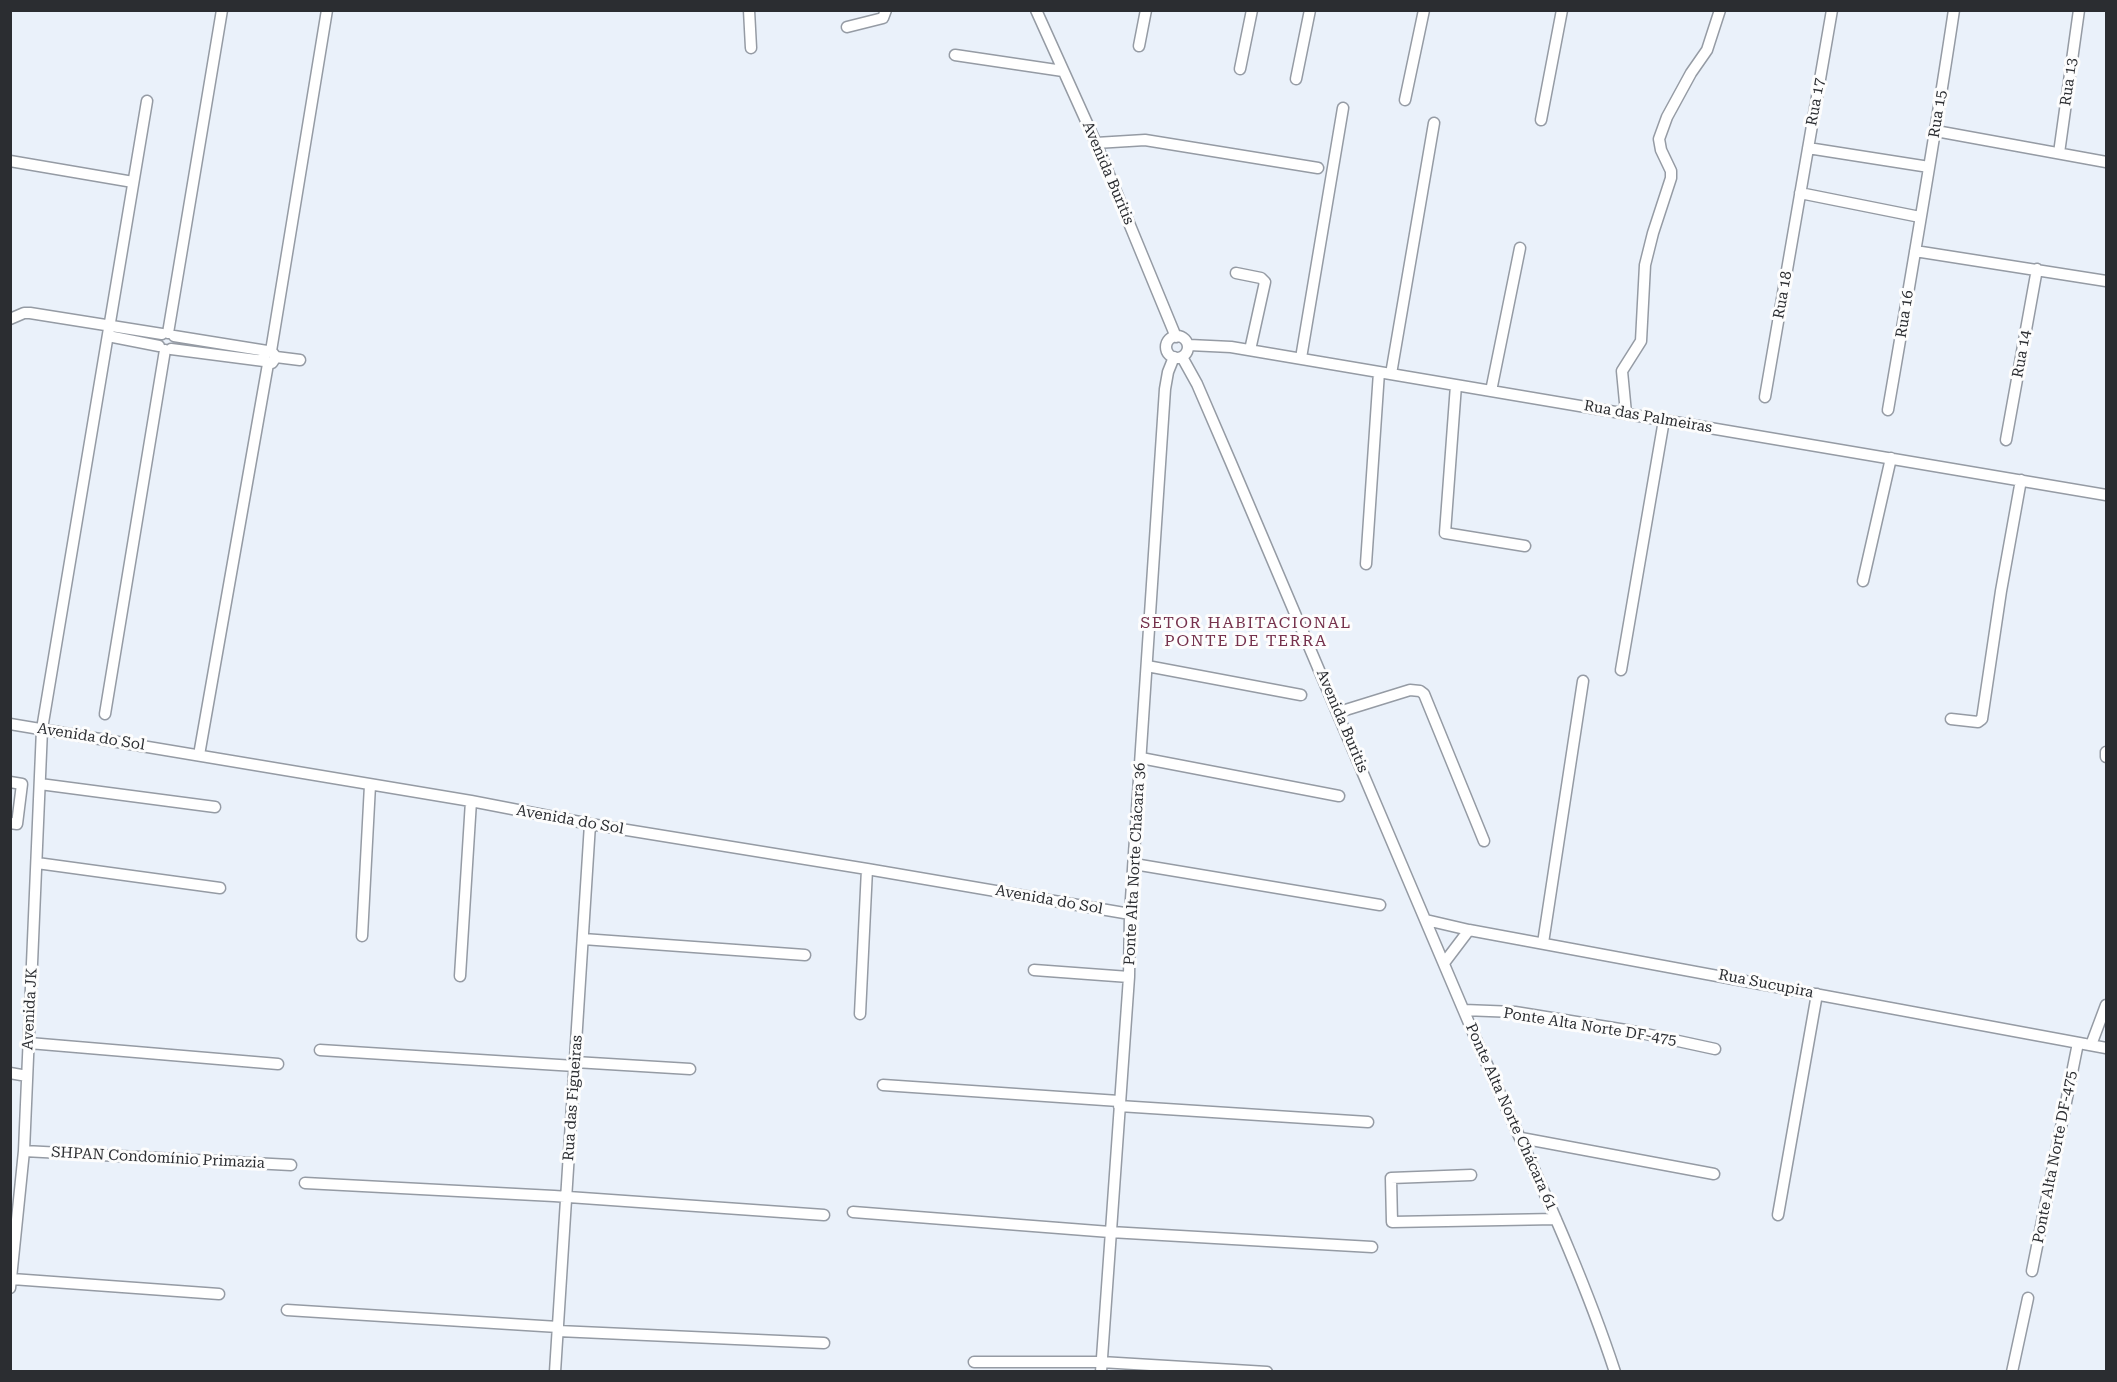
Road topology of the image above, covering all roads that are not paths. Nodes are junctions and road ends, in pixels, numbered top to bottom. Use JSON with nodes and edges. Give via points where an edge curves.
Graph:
{"nodes":[{"id":1,"x":222,"y":10,"type":"edge"},
{"id":2,"x":327,"y":10,"type":"edge"},
{"id":3,"x":749,"y":10,"type":"edge"},
{"id":4,"x":886,"y":10,"type":"edge"},
{"id":5,"x":1036,"y":10,"type":"edge"},
{"id":6,"x":1146,"y":10,"type":"edge"},
{"id":7,"x":1252,"y":10,"type":"edge"},
{"id":8,"x":1310,"y":10,"type":"edge"},
{"id":9,"x":1424,"y":10,"type":"edge"},
{"id":10,"x":1562,"y":10,"type":"edge"},
{"id":11,"x":1720,"y":10,"type":"edge"},
{"id":12,"x":1832,"y":10,"type":"edge"},
{"id":13,"x":1954,"y":10,"type":"edge"},
{"id":14,"x":2079,"y":10,"type":"edge"},
{"id":15,"x":847,"y":27,"type":"dead end"},
{"id":16,"x":1139,"y":46,"type":"dead end"},
{"id":17,"x":751,"y":48,"type":"dead end"},
{"id":18,"x":955,"y":55,"type":"dead end"},
{"id":19,"x":1240,"y":69,"type":"dead end"},
{"id":20,"x":1063,"y":71,"type":"junction"},
{"id":21,"x":1296,"y":79,"type":"dead end"},
{"id":22,"x":147,"y":100,"type":"dead end"},
{"id":23,"x":1405,"y":100,"type":"dead end"},
{"id":24,"x":1342,"y":108,"type":"dead end"},
{"id":25,"x":1541,"y":120,"type":"dead end"},
{"id":26,"x":1434,"y":123,"type":"dead end"},
{"id":27,"x":1936,"y":131,"type":"junction"},
{"id":28,"x":1096,"y":143,"type":"junction"},
{"id":29,"x":1808,"y":148,"type":"junction"},
{"id":30,"x":2059,"y":153,"type":"junction"},
{"id":31,"x":10,"y":161,"type":"edge"},
{"id":32,"x":2106,"y":162,"type":"edge"},
{"id":33,"x":1929,"y":167,"type":"junction"},
{"id":34,"x":1318,"y":168,"type":"dead end"},
{"id":35,"x":133,"y":182,"type":"junction"},
{"id":36,"x":1800,"y":193,"type":"junction"},
{"id":37,"x":1920,"y":217,"type":"junction"},
{"id":38,"x":1520,"y":248,"type":"dead end"},
{"id":39,"x":1915,"y":251,"type":"junction"},
{"id":40,"x":2037,"y":269,"type":"junction"},
{"id":41,"x":1236,"y":273,"type":"dead end"},
{"id":42,"x":2106,"y":281,"type":"edge"},
{"id":43,"x":10,"y":319,"type":"edge"},
{"id":44,"x":108,"y":331,"type":"junction"},
{"id":45,"x":168,"y":334,"type":"junction"},
{"id":46,"x":136,"y":336,"type":"junction"},
{"id":47,"x":1176,"y":337,"type":"junction"},
{"id":48,"x":1189,"y":345,"type":"junction"},
{"id":49,"x":165,"y":348,"type":"junction"},
{"id":50,"x":1250,"y":350,"type":"junction"},
{"id":51,"x":269,"y":357,"type":"junction"},
{"id":52,"x":1178,"y":357,"type":"junction"},
{"id":53,"x":1300,"y":358,"type":"junction"},
{"id":54,"x":300,"y":360,"type":"dead end"},
{"id":55,"x":1380,"y":372,"type":"junction"},
{"id":56,"x":1391,"y":374,"type":"junction"},
{"id":57,"x":1456,"y":385,"type":"junction"},
{"id":58,"x":1491,"y":391,"type":"junction"},
{"id":59,"x":1765,"y":397,"type":"dead end"},
{"id":60,"x":1888,"y":410,"type":"dead end"},
{"id":61,"x":1626,"y":413,"type":"junction"},
{"id":62,"x":1664,"y":420,"type":"junction"},
{"id":63,"x":2006,"y":440,"type":"dead end"},
{"id":64,"x":1891,"y":458,"type":"junction"},
{"id":65,"x":2021,"y":480,"type":"junction"},
{"id":66,"x":2106,"y":495,"type":"edge"},
{"id":67,"x":1525,"y":546,"type":"dead end"},
{"id":68,"x":1366,"y":564,"type":"dead end"},
{"id":69,"x":1863,"y":581,"type":"dead end"},
{"id":70,"x":1147,"y":666,"type":"junction"},
{"id":71,"x":1621,"y":670,"type":"dead end"},
{"id":72,"x":1583,"y":681,"type":"dead end"},
{"id":73,"x":1301,"y":695,"type":"dead end"},
{"id":74,"x":1339,"y":712,"type":"junction"},
{"id":75,"x":105,"y":714,"type":"dead end"},
{"id":76,"x":1951,"y":719,"type":"dead end"},
{"id":77,"x":10,"y":724,"type":"edge"},
{"id":78,"x":42,"y":729,"type":"junction"},
{"id":79,"x":199,"y":755,"type":"junction"},
{"id":80,"x":1141,"y":758,"type":"junction"},
{"id":81,"x":10,"y":782,"type":"edge"},
{"id":82,"x":40,"y":783,"type":"junction"},
{"id":83,"x":370,"y":785,"type":"junction"},
{"id":84,"x":1339,"y":796,"type":"dead end"},
{"id":85,"x":471,"y":801,"type":"junction"},
{"id":86,"x":21,"y":802,"type":"junction"},
{"id":87,"x":39,"y":805,"type":"junction"},
{"id":88,"x":215,"y":807,"type":"dead end"},
{"id":89,"x":10,"y":822,"type":"edge"},
{"id":90,"x":590,"y":824,"type":"junction"},
{"id":91,"x":1484,"y":841,"type":"dead end"},
{"id":92,"x":37,"y":863,"type":"junction"},
{"id":93,"x":1134,"y":864,"type":"junction"},
{"id":94,"x":867,"y":869,"type":"junction"},
{"id":95,"x":220,"y":888,"type":"dead end"},
{"id":96,"x":1380,"y":905,"type":"dead end"},
{"id":97,"x":1130,"y":914,"type":"junction"},
{"id":98,"x":1426,"y":920,"type":"junction"},
{"id":99,"x":1469,"y":930,"type":"junction"},
{"id":100,"x":362,"y":936,"type":"dead end"},
{"id":101,"x":583,"y":939,"type":"junction"},
{"id":102,"x":1543,"y":943,"type":"junction"},
{"id":103,"x":806,"y":955,"type":"dead end"},
{"id":104,"x":1444,"y":963,"type":"junction"},
{"id":105,"x":1034,"y":970,"type":"dead end"},
{"id":106,"x":460,"y":976,"type":"dead end"},
{"id":107,"x":1128,"y":977,"type":"junction"},
{"id":108,"x":1817,"y":994,"type":"junction"},
{"id":109,"x":2106,"y":1005,"type":"edge"},
{"id":110,"x":1464,"y":1010,"type":"junction"},
{"id":111,"x":860,"y":1014,"type":"dead end"},
{"id":112,"x":29,"y":1043,"type":"junction"},
{"id":113,"x":2078,"y":1043,"type":"junction"},
{"id":114,"x":2091,"y":1045,"type":"junction"},
{"id":115,"x":2106,"y":1048,"type":"edge"},
{"id":116,"x":1715,"y":1049,"type":"dead end"},
{"id":117,"x":320,"y":1050,"type":"dead end"},
{"id":118,"x":278,"y":1064,"type":"dead end"},
{"id":119,"x":575,"y":1064,"type":"junction"},
{"id":120,"x":690,"y":1069,"type":"dead end"},
{"id":121,"x":10,"y":1073,"type":"edge"},
{"id":122,"x":27,"y":1076,"type":"junction"},
{"id":123,"x":883,"y":1085,"type":"dead end"},
{"id":124,"x":1119,"y":1103,"type":"junction"},
{"id":125,"x":1368,"y":1122,"type":"dead end"},
{"id":126,"x":1521,"y":1138,"type":"junction"},
{"id":127,"x":24,"y":1151,"type":"junction"},
{"id":128,"x":291,"y":1165,"type":"dead end"},
{"id":129,"x":17,"y":1167,"type":"edge"},
{"id":130,"x":1714,"y":1174,"type":"dead end"},
{"id":131,"x":1471,"y":1175,"type":"dead end"},
{"id":132,"x":305,"y":1183,"type":"dead end"},
{"id":133,"x":567,"y":1197,"type":"junction"},
{"id":134,"x":853,"y":1212,"type":"dead end"},
{"id":135,"x":824,"y":1215,"type":"dead end"},
{"id":136,"x":1778,"y":1215,"type":"dead end"},
{"id":137,"x":1556,"y":1220,"type":"junction"},
{"id":138,"x":1110,"y":1232,"type":"junction"},
{"id":139,"x":1372,"y":1247,"type":"dead end"},
{"id":140,"x":12,"y":1259,"type":"edge"},
{"id":141,"x":2032,"y":1271,"type":"dead end"},
{"id":142,"x":11,"y":1284,"type":"edge"},
{"id":143,"x":219,"y":1294,"type":"dead end"},
{"id":144,"x":2028,"y":1298,"type":"dead end"},
{"id":145,"x":287,"y":1310,"type":"dead end"},
{"id":146,"x":558,"y":1329,"type":"junction"},
{"id":147,"x":824,"y":1343,"type":"dead end"},
{"id":148,"x":974,"y":1362,"type":"dead end"},
{"id":149,"x":1101,"y":1367,"type":"edge"},
{"id":150,"x":555,"y":1371,"type":"edge"},
{"id":151,"x":1267,"y":1371,"type":"edge"},
{"id":152,"x":1615,"y":1371,"type":"edge"},
{"id":153,"x":2012,"y":1371,"type":"edge"}],
"edges":[{"from":1,"to":45,"type":"street"},
{"from":2,"to":51,"type":"street"},
{"from":3,"to":17,"type":"street"},
{"from":4,"to":15,"type":"street","via":[[883,18]]},
{"from":5,"to":20,"type":"street","name":"Avenida Buritis"},
{"from":6,"to":16,"type":"street"},
{"from":7,"to":19,"type":"street"},
{"from":8,"to":21,"type":"street"},
{"from":9,"to":23,"type":"street"},
{"from":10,"to":25,"type":"street"},
{"from":11,"to":61,"type":"street","via":[[1707,50],[1667,117],[1659,139],[1671,178],[1645,266],[1641,341],[1622,371]]},
{"from":12,"to":29,"type":"street","name":"Rua 17"},
{"from":13,"to":27,"type":"street","name":"Rua 15"},
{"from":14,"to":30,"type":"street","name":"Rua 13"},
{"from":18,"to":20,"type":"street"},
{"from":20,"to":28,"type":"street","name":"Avenida Buritis"},
{"from":22,"to":35,"type":"street","name":"Avenida JK"},
{"from":24,"to":53,"type":"street"},
{"from":26,"to":56,"type":"street"},
{"from":27,"to":30,"type":"street"},
{"from":27,"to":33,"type":"street","name":"Rua 15"},
{"from":28,"to":34,"type":"street","via":[[1145,140]]},
{"from":28,"to":47,"type":"street","name":"Avenida Buritis"},
{"from":29,"to":33,"type":"street"},
{"from":29,"to":36,"type":"street","name":"Rua 17"},
{"from":30,"to":32,"type":"street"},
{"from":31,"to":35,"type":"street"},
{"from":33,"to":37,"type":"street","name":"Rua 15"},
{"from":35,"to":44,"type":"street","name":"Avenida JK"},
{"from":36,"to":37,"type":"street"},
{"from":36,"to":59,"type":"street","name":"Rua 18"},
{"from":37,"to":39,"type":"street","name":"Rua 16"},
{"from":38,"to":58,"type":"street"},
{"from":39,"to":40,"type":"street"},
{"from":39,"to":60,"type":"street","name":"Rua 16"},
{"from":40,"to":42,"type":"street"},
{"from":40,"to":63,"type":"street","name":"Rua 14"},
{"from":41,"to":50,"type":"street","via":[[1265,282]]},
{"from":43,"to":44,"type":"street","via":[[30,313]]},
{"from":44,"to":46,"type":"street"},
{"from":44,"to":78,"type":"street","name":"Avenida JK"},
{"from":45,"to":46,"type":"street"},
{"from":45,"to":49,"type":"street","via":[[158,340]]},
{"from":45,"to":49,"type":"street","via":[[175,343]]},
{"from":45,"to":51,"type":"street"},
{"from":46,"to":49,"type":"street"},
{"from":47,"to":48,"type":"street"},
{"from":47,"to":52,"type":"street","via":[[1169,339],[1166,346],[1168,352]]},
{"from":48,"to":50,"type":"street","name":"Rua das Palmeiras"},
{"from":48,"to":52,"type":"street","via":[[1187,353]]},
{"from":49,"to":51,"type":"street"},
{"from":49,"to":75,"type":"street"},
{"from":50,"to":53,"type":"street","name":"Rua das Palmeiras"},
{"from":51,"to":54,"type":"street"},
{"from":51,"to":79,"type":"street"},
{"from":52,"to":70,"type":"street","name":"Ponte Alta Norte Chácara 36","via":[[1168,372],[1165,388]]},
{"from":52,"to":74,"type":"street","name":"Avenida Buritis","via":[[1197,384]]},
{"from":53,"to":55,"type":"street","name":"Rua das Palmeiras"},
{"from":55,"to":56,"type":"street","name":"Rua das Palmeiras"},
{"from":55,"to":68,"type":"street"},
{"from":56,"to":57,"type":"street","name":"Rua das Palmeiras"},
{"from":57,"to":58,"type":"street","name":"Rua das Palmeiras"},
{"from":57,"to":67,"type":"street","via":[[1445,534]]},
{"from":58,"to":61,"type":"street","name":"Rua das Palmeiras"},
{"from":61,"to":62,"type":"street","name":"Rua das Palmeiras"},
{"from":62,"to":64,"type":"street","name":"Rua das Palmeiras"},
{"from":62,"to":71,"type":"street"},
{"from":64,"to":65,"type":"street","name":"Rua das Palmeiras"},
{"from":64,"to":69,"type":"street"},
{"from":65,"to":66,"type":"street","name":"Rua das Palmeiras"},
{"from":65,"to":76,"type":"street","via":[[1983,718],[1978,722]]},
{"from":70,"to":73,"type":"street"},
{"from":70,"to":80,"type":"street","name":"Ponte Alta Norte Chácara 36"},
{"from":72,"to":102,"type":"street"},
{"from":74,"to":91,"type":"street","via":[[1410,690],[1424,694]]},
{"from":74,"to":98,"type":"street","name":"Avenida Buritis"},
{"from":77,"to":78,"type":"street","name":"Avenida do Sol"},
{"from":78,"to":79,"type":"street","name":"Avenida do Sol"},
{"from":78,"to":82,"type":"street","name":"Avenida JK"},
{"from":79,"to":83,"type":"street","name":"Avenida do Sol"},
{"from":80,"to":84,"type":"street"},
{"from":80,"to":93,"type":"street","name":"Ponte Alta Norte Chácara 36"},
{"from":81,"to":86,"type":"street","via":[[22,784]]},
{"from":82,"to":87,"type":"street","name":"Avenida JK"},
{"from":82,"to":88,"type":"street"},
{"from":83,"to":85,"type":"street","name":"Avenida do Sol"},
{"from":83,"to":100,"type":"street"},
{"from":85,"to":90,"type":"street","name":"Avenida do Sol"},
{"from":85,"to":106,"type":"street"},
{"from":86,"to":87,"type":"street"},
{"from":86,"to":89,"type":"street","via":[[17,824]]},
{"from":87,"to":92,"type":"street","name":"Avenida JK"},
{"from":90,"to":94,"type":"street","name":"Avenida do Sol"},
{"from":90,"to":101,"type":"street","name":"Rua das Figueiras"},
{"from":92,"to":95,"type":"street"},
{"from":92,"to":112,"type":"street","name":"Avenida JK"},
{"from":93,"to":96,"type":"street"},
{"from":93,"to":97,"type":"street","name":"Ponte Alta Norte Chácara 36"},
{"from":94,"to":97,"type":"street","name":"Avenida do Sol"},
{"from":94,"to":111,"type":"street"},
{"from":97,"to":107,"type":"street","name":"Ponte Alta Norte Chácara 36"},
{"from":98,"to":99,"type":"street","name":"Rua Sucupira"},
{"from":98,"to":104,"type":"street","name":"Ponte Alta Norte Chácara 61"},
{"from":99,"to":102,"type":"street","name":"Rua Sucupira"},
{"from":99,"to":104,"type":"street"},
{"from":101,"to":103,"type":"street"},
{"from":101,"to":119,"type":"street","name":"Rua das Figueiras"},
{"from":102,"to":108,"type":"street","name":"Rua Sucupira"},
{"from":104,"to":110,"type":"street","name":"Ponte Alta Norte Chácara 61"},
{"from":105,"to":107,"type":"street"},
{"from":107,"to":124,"type":"street","name":"Ponte Alta Norte Chácara 36"},
{"from":108,"to":113,"type":"street","name":"Rua Sucupira"},
{"from":108,"to":136,"type":"street"},
{"from":109,"to":114,"type":"street"},
{"from":110,"to":116,"type":"street","name":"Ponte Alta Norte DF-475","via":[[1515,1012]]},
{"from":110,"to":126,"type":"street","name":"Ponte Alta Norte Chácara 61"},
{"from":112,"to":118,"type":"street"},
{"from":112,"to":122,"type":"street","name":"Avenida JK"},
{"from":113,"to":114,"type":"street","name":"Rua Sucupira"},
{"from":113,"to":141,"type":"street","name":"Ponte Alta Norte DF-475"},
{"from":114,"to":115,"type":"street","name":"Rua Sucupira"},
{"from":117,"to":119,"type":"street"},
{"from":119,"to":120,"type":"street"},
{"from":119,"to":133,"type":"street","name":"Rua das Figueiras"},
{"from":121,"to":122,"type":"street"},
{"from":122,"to":127,"type":"street","name":"Avenida JK"},
{"from":123,"to":124,"type":"street"},
{"from":124,"to":125,"type":"street"},
{"from":124,"to":138,"type":"street","name":"Ponte Alta Norte Chácara 36"},
{"from":126,"to":130,"type":"street"},
{"from":126,"to":137,"type":"street","name":"Ponte Alta Norte Chácara 61"},
{"from":127,"to":128,"type":"street","name":"SHPAN Condomínio Primazia"},
{"from":127,"to":129,"type":"street","name":"Avenida JK"},
{"from":129,"to":140,"type":"street","name":"Avenida JK"},
{"from":131,"to":137,"type":"street","via":[[1390,1178],[1392,1222]]},
{"from":132,"to":133,"type":"street"},
{"from":133,"to":135,"type":"street"},
{"from":133,"to":146,"type":"street","name":"Rua das Figueiras"},
{"from":134,"to":138,"type":"street"},
{"from":137,"to":152,"type":"street","name":"Ponte Alta Norte Chácara 61","via":[[1596,1313]]},
{"from":138,"to":139,"type":"street"},
{"from":138,"to":149,"type":"street","name":"Ponte Alta Norte Chácara 36"},
{"from":140,"to":142,"type":"street","name":"Avenida JK"},
{"from":142,"to":143,"type":"street"},
{"from":144,"to":153,"type":"street"},
{"from":145,"to":146,"type":"street"},
{"from":146,"to":147,"type":"street"},
{"from":146,"to":150,"type":"street","name":"Rua das Figueiras"},
{"from":148,"to":149,"type":"street"},
{"from":149,"to":151,"type":"street"}]}
